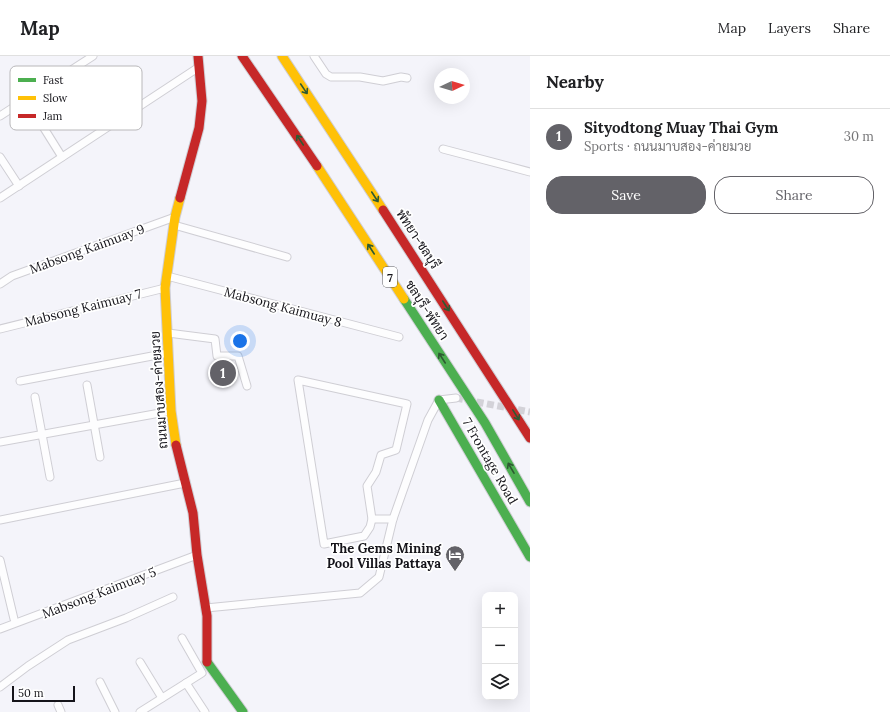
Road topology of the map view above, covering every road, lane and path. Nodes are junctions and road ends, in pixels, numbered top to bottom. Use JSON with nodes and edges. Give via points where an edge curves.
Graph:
{"nodes":[{"id":1,"x":93,"y":56,"type":"edge"},
{"id":2,"x":198,"y":56,"type":"edge"},
{"id":3,"x":242,"y":56,"type":"edge"},
{"id":4,"x":282,"y":56,"type":"edge"},
{"id":5,"x":314,"y":56,"type":"edge"},
{"id":6,"x":78,"y":66,"type":"edge"},
{"id":7,"x":199,"y":66,"type":"junction"},
{"id":8,"x":407,"y":78,"type":"dead end"},
{"id":9,"x":142,"y":104,"type":"edge"},
{"id":10,"x":10,"y":110,"type":"edge"},
{"id":11,"x":0,"y":116,"type":"edge"},
{"id":12,"x":45,"y":130,"type":"edge"},
{"id":13,"x":103,"y":130,"type":"edge"},
{"id":14,"x":443,"y":149,"type":"dead end"},
{"id":15,"x":0,"y":157,"type":"edge"},
{"id":16,"x":62,"y":157,"type":"junction"},
{"id":17,"x":530,"y":172,"type":"edge"},
{"id":18,"x":18,"y":186,"type":"junction"},
{"id":19,"x":0,"y":198,"type":"edge"},
{"id":20,"x":174,"y":221,"type":"junction"},
{"id":21,"x":287,"y":257,"type":"dead end"},
{"id":22,"x":167,"y":276,"type":"junction"},
{"id":23,"x":0,"y":284,"type":"edge"},
{"id":24,"x":165,"y":288,"type":"junction"},
{"id":25,"x":0,"y":328,"type":"edge"},
{"id":26,"x":168,"y":333,"type":"junction"},
{"id":27,"x":399,"y":337,"type":"dead end"},
{"id":28,"x":168,"y":353,"type":"junction"},
{"id":29,"x":20,"y":381,"type":"dead end"},
{"id":30,"x":87,"y":385,"type":"dead end"},
{"id":31,"x":247,"y":386,"type":"dead end"},
{"id":32,"x":35,"y":397,"type":"dead end"},
{"id":33,"x":456,"y":398,"type":"tunnel mouth"},
{"id":34,"x":439,"y":400,"type":"junction"},
{"id":35,"x":171,"y":411,"type":"junction"},
{"id":36,"x":94,"y":425,"type":"junction"},
{"id":37,"x":42,"y":434,"type":"junction"},
{"id":38,"x":530,"y":438,"type":"edge"},
{"id":39,"x":0,"y":442,"type":"edge"},
{"id":40,"x":100,"y":457,"type":"dead end"},
{"id":41,"x":50,"y":477,"type":"dead end"},
{"id":42,"x":185,"y":483,"type":"junction"},
{"id":43,"x":530,"y":502,"type":"edge"},
{"id":44,"x":372,"y":519,"type":"junction"},
{"id":45,"x":393,"y":519,"type":"junction"},
{"id":46,"x":0,"y":520,"type":"edge"},
{"id":47,"x":197,"y":555,"type":"junction"},
{"id":48,"x":530,"y":557,"type":"edge"},
{"id":49,"x":0,"y":560,"type":"edge"},
{"id":50,"x":173,"y":596,"type":"dead end"},
{"id":51,"x":206,"y":608,"type":"junction"},
{"id":52,"x":14,"y":619,"type":"dead end"},
{"id":53,"x":0,"y":629,"type":"edge"},
{"id":54,"x":182,"y":638,"type":"dead end"},
{"id":55,"x":140,"y":662,"type":"dead end"},
{"id":56,"x":100,"y":682,"type":"dead end"},
{"id":57,"x":186,"y":683,"type":"junction"},
{"id":58,"x":0,"y":687,"type":"edge"},
{"id":59,"x":162,"y":698,"type":"junction"},
{"id":60,"x":58,"y":705,"type":"dead end"},
{"id":61,"x":144,"y":711,"type":"edge"},
{"id":62,"x":61,"y":712,"type":"edge"},
{"id":63,"x":115,"y":712,"type":"edge"},
{"id":64,"x":205,"y":712,"type":"edge"},
{"id":65,"x":243,"y":712,"type":"edge"}],
"edges":[{"from":1,"to":6,"type":"street"},
{"from":2,"to":7,"type":"main road","name":"ถนนมาบสอง-ค่ายมวย"},
{"from":43,"to":3,"type":"main road","name":"ชลบุรี-พัทยา","number":"7","one_way":true,"via":[[480,416],[328,182]]},
{"from":4,"to":38,"type":"main road","name":"พัทยา-ชลบุรี","one_way":true},
{"from":5,"to":8,"type":"street","via":[[331,77],[360,77],[384,81]]},
{"from":7,"to":9,"type":"street"},
{"from":7,"to":20,"type":"main road","name":"ถนนมาบสอง-ค่ายมวย","via":[[202,101],[199,128]]},
{"from":10,"to":11,"type":"street"},
{"from":12,"to":16,"type":"street"},
{"from":13,"to":16,"type":"street"},
{"from":14,"to":17,"type":"street"},
{"from":15,"to":18,"type":"street"},
{"from":16,"to":18,"type":"street"},
{"from":18,"to":19,"type":"street"},
{"from":20,"to":21,"type":"street"},
{"from":20,"to":22,"type":"main road","name":"ถนนมาบสอง-ค่ายมวย"},
{"from":20,"to":23,"type":"street","name":"Mabsong Kaimuay 9","via":[[12,276]]},
{"from":22,"to":24,"type":"main road","name":"ถนนมาบสอง-ค่ายมวย"},
{"from":22,"to":27,"type":"street","name":"Mabsong Kaimuay 8"},
{"from":24,"to":25,"type":"street","name":"Mabsong Kaimuay 7"},
{"from":24,"to":26,"type":"main road","name":"ถนนมาบสอง-ค่ายมวย"},
{"from":26,"to":28,"type":"main road","name":"ถนนมาบสอง-ค่ายมวย"},
{"from":26,"to":31,"type":"street","via":[[215,339],[217,356],[238,356]]},
{"from":28,"to":29,"type":"street"},
{"from":28,"to":35,"type":"main road","name":"ถนนมาบสอง-ค่ายมวย"},
{"from":30,"to":36,"type":"street"},
{"from":32,"to":37,"type":"street"},
{"from":33,"to":34,"type":"street"},
{"from":34,"to":45,"type":"street","via":[[428,420]]},
{"from":34,"to":48,"type":"main road","name":"7 Frontage Road"},
{"from":35,"to":36,"type":"street"},
{"from":35,"to":42,"type":"main road","name":"ถนนมาบสอง-ค่ายมวย","via":[[174,439]]},
{"from":36,"to":37,"type":"street"},
{"from":36,"to":40,"type":"street"},
{"from":37,"to":39,"type":"street"},
{"from":37,"to":41,"type":"street"},
{"from":42,"to":46,"type":"street"},
{"from":42,"to":47,"type":"main road","name":"ถนนมาบสอง-ค่ายมวย","via":[[193,513]]},
{"from":44,"to":44,"type":"street","via":[[367,486],[376,472],[381,455],[396,450],[407,404],[298,380],[324,544],[364,536],[370,528]]},
{"from":44,"to":45,"type":"street"},
{"from":45,"to":51,"type":"street","via":[[379,577],[360,593]]},
{"from":47,"to":51,"type":"main road","name":"ถนนมาบสอง-ค่ายมวย"},
{"from":47,"to":53,"type":"street","name":"Mabsong Kaimuay 5"},
{"from":49,"to":52,"type":"street"},
{"from":50,"to":58,"type":"street","via":[[126,618],[68,640]]},
{"from":51,"to":65,"type":"main road","name":"ถนนมาบสอง-ค่ายมวย","via":[[207,663]]},
{"from":54,"to":57,"type":"street","via":[[202,673]]},
{"from":55,"to":59,"type":"street"},
{"from":56,"to":63,"type":"street"},
{"from":57,"to":59,"type":"street"},
{"from":57,"to":64,"type":"street"},
{"from":59,"to":61,"type":"street"},
{"from":60,"to":62,"type":"street"}]}
